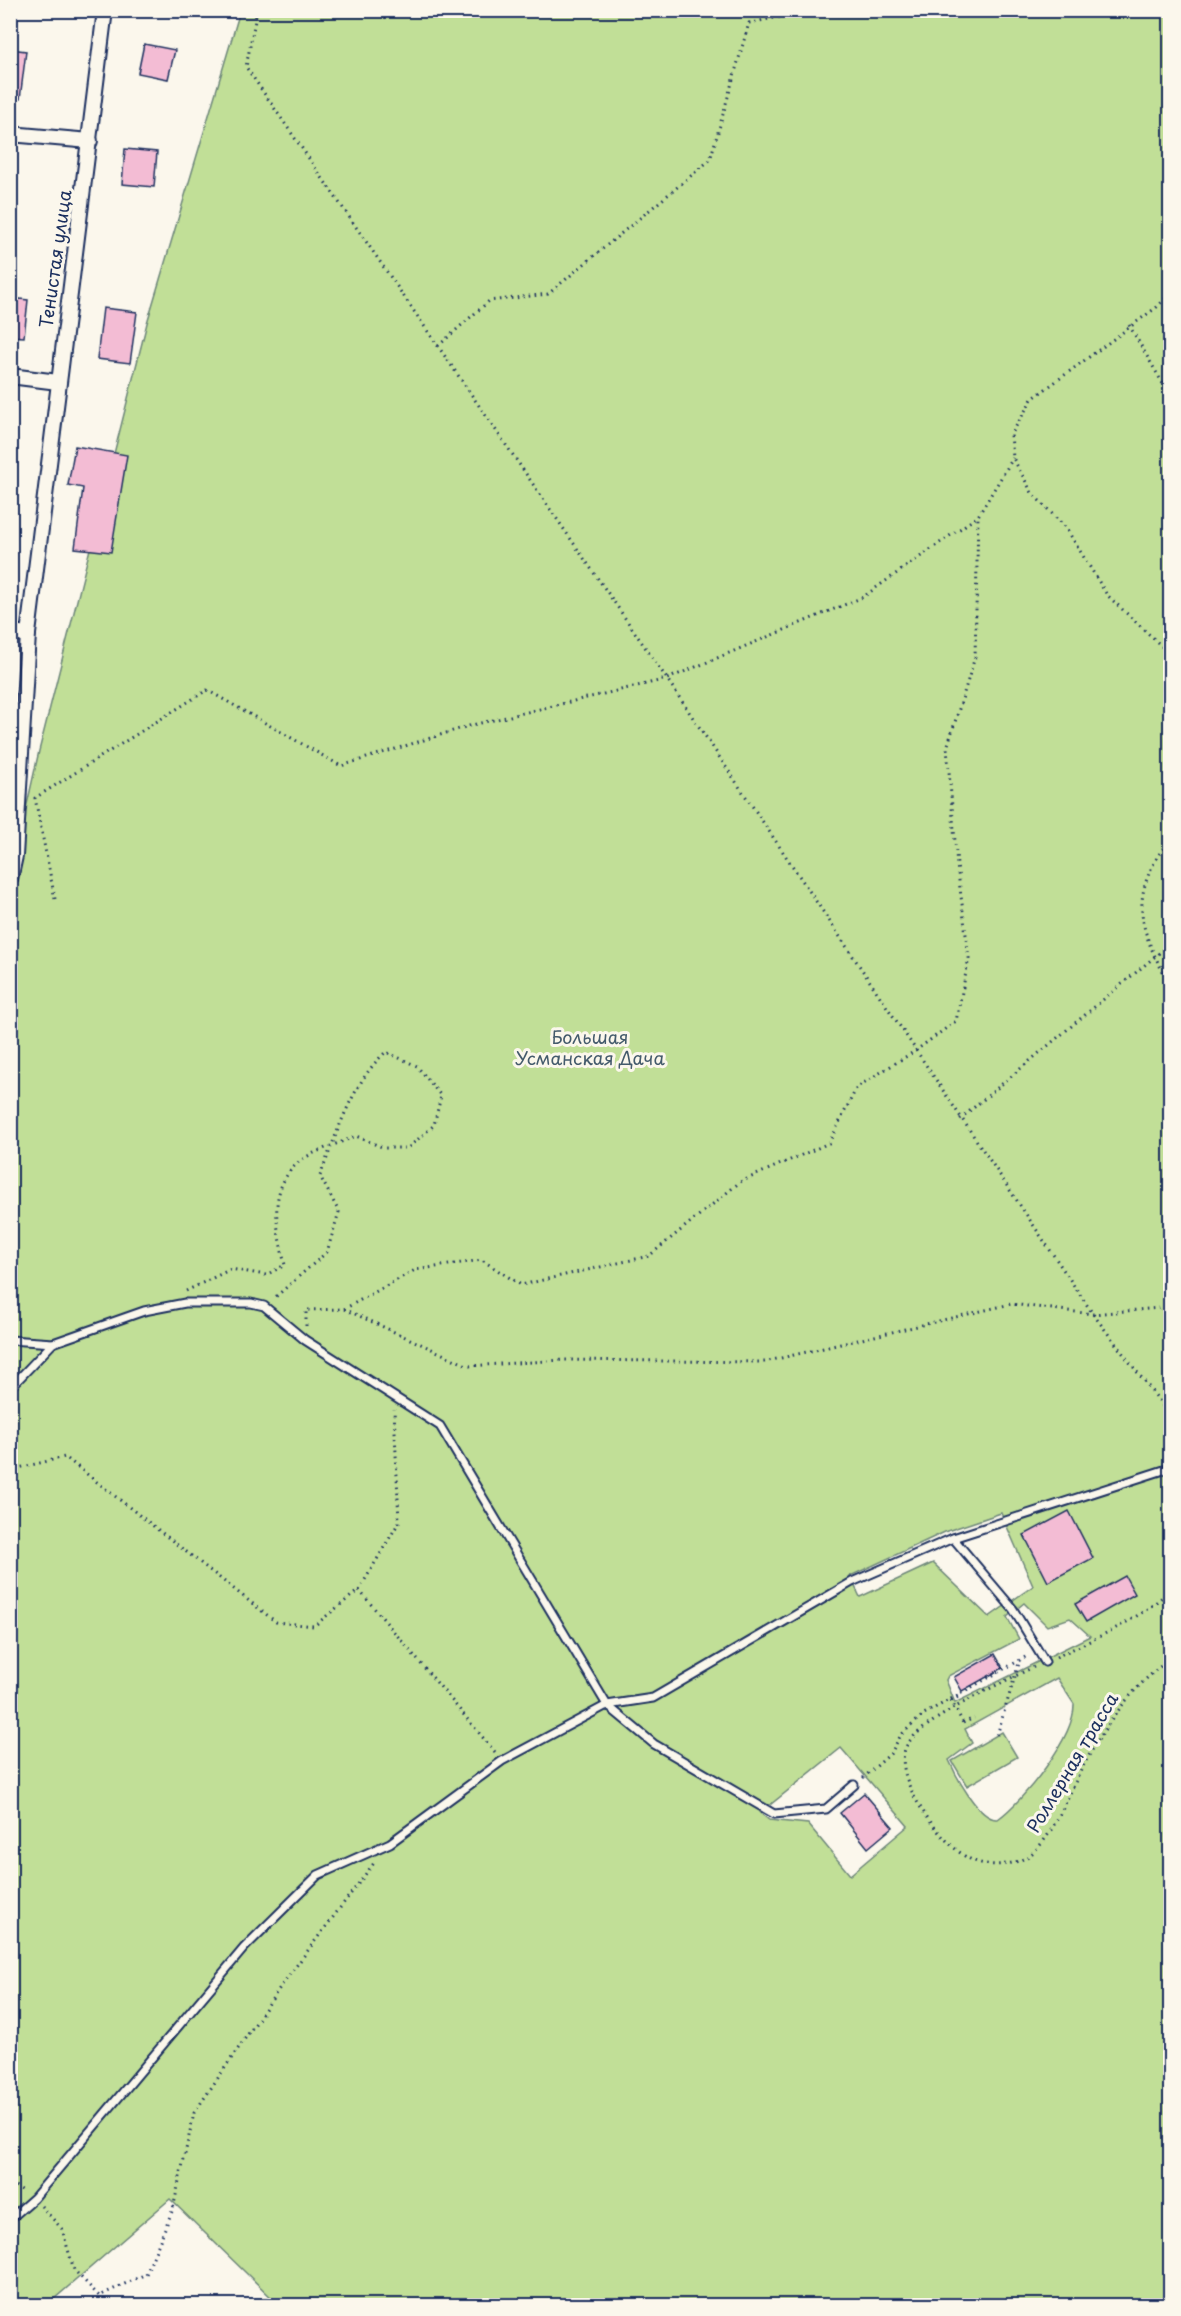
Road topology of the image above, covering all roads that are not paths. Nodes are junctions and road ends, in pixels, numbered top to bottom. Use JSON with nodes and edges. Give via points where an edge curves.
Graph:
{"nodes":[{"id":1,"x":105,"y":10,"type":"edge"},
{"id":2,"x":10,"y":134,"type":"edge"},
{"id":3,"x":90,"y":141,"type":"junction"},
{"id":4,"x":10,"y":376,"type":"edge"},
{"id":5,"x":58,"y":382,"type":"junction"},
{"id":6,"x":10,"y":632,"type":"edge"},
{"id":7,"x":28,"y":634,"type":"junction"},
{"id":8,"x":13,"y":856,"type":"edge"},
{"id":9,"x":10,"y":879,"type":"edge"},
{"id":10,"x":10,"y":1340,"type":"edge"},
{"id":11,"x":53,"y":1343,"type":"junction"},
{"id":12,"x":10,"y":1388,"type":"edge"},
{"id":13,"x":1170,"y":1468,"type":"edge"},
{"id":14,"x":953,"y":1538,"type":"junction"},
{"id":15,"x":1046,"y":1662,"type":"road end"},
{"id":16,"x":607,"y":1705,"type":"junction"},
{"id":17,"x":854,"y":1785,"type":"road end"},
{"id":18,"x":10,"y":2219,"type":"edge"}],
"edges":[{"from":1,"to":3,"type":"street","name":"Тенистая улица"},
{"from":2,"to":3,"type":"street"},
{"from":3,"to":5,"type":"street","name":"Тенистая улица"},
{"from":4,"to":5,"type":"street"},
{"from":5,"to":7,"type":"street","name":"Тенистая улица"},
{"from":6,"to":7,"type":"street"},
{"from":7,"to":8,"type":"street","name":"Тенистая улица"},
{"from":8,"to":9,"type":"street","name":"Тенистая улица"},
{"from":10,"to":11,"type":"lane"},
{"from":11,"to":12,"type":"lane"},
{"from":11,"to":16,"type":"lane","via":[[144,1311],[185,1303],[264,1306],[305,1340],[427,1416],[446,1433]]},
{"from":13,"to":14,"type":"lane"},
{"from":14,"to":15,"type":"lane","via":[[1013,1609]]},
{"from":14,"to":16,"type":"lane","via":[[852,1582],[653,1698]]},
{"from":16,"to":17,"type":"lane","via":[[654,1744],[774,1814],[826,1809]]},
{"from":16,"to":18,"type":"lane","via":[[502,1761],[390,1843],[318,1875],[244,1948],[34,2198]]}]}
